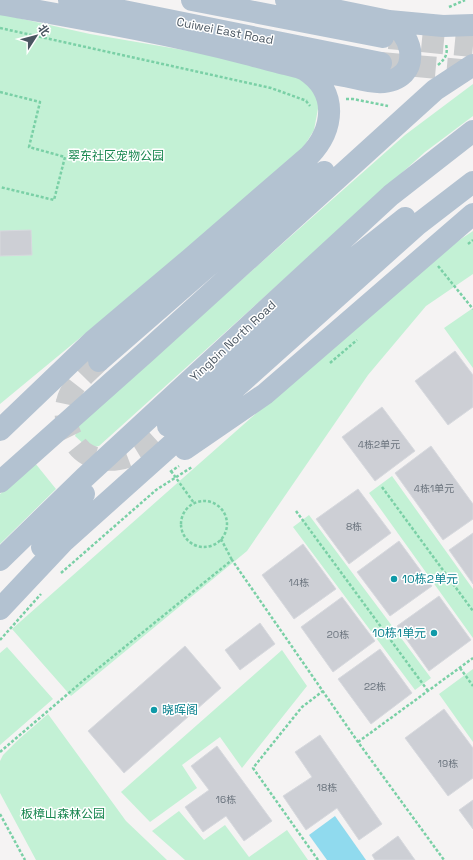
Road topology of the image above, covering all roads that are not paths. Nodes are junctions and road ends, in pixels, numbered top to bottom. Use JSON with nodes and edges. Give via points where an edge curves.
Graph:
{"nodes":[{"id":1,"x":69,"y":0,"type":"edge"},
{"id":2,"x":192,"y":0,"type":"edge"},
{"id":3,"x":286,"y":0,"type":"edge"},
{"id":4,"x":0,"y":4,"type":"edge"},
{"id":5,"x":473,"y":13,"type":"edge"},
{"id":6,"x":473,"y":25,"type":"edge"},
{"id":7,"x":443,"y":26,"type":"junction"},
{"id":8,"x":386,"y":29,"type":"junction"},
{"id":9,"x":473,"y":60,"type":"edge"},
{"id":10,"x":381,"y":63,"type":"tunnel mouth"},
{"id":11,"x":473,"y":65,"type":"edge"},
{"id":12,"x":301,"y":68,"type":"junction"},
{"id":13,"x":435,"y":90,"type":"junction"},
{"id":14,"x":328,"y":99,"type":"junction"},
{"id":15,"x":473,"y":131,"type":"edge"},
{"id":16,"x":473,"y":134,"type":"edge"},
{"id":17,"x":473,"y":171,"type":"edge"},
{"id":18,"x":473,"y":182,"type":"edge"},
{"id":19,"x":473,"y":214,"type":"edge"},
{"id":20,"x":247,"y":232,"type":"junction"},
{"id":21,"x":352,"y":260,"type":"junction"},
{"id":22,"x":146,"y":352,"type":"junction"},
{"id":23,"x":99,"y":361,"type":"tunnel mouth"},
{"id":24,"x":168,"y":426,"type":"tunnel mouth"},
{"id":25,"x":0,"y":430,"type":"edge"},
{"id":26,"x":113,"y":451,"type":"junction"},
{"id":27,"x":0,"y":465,"type":"edge"},
{"id":28,"x":0,"y":482,"type":"edge"},
{"id":29,"x":107,"y":504,"type":"junction"},
{"id":30,"x":0,"y":560,"type":"edge"},
{"id":31,"x":0,"y":602,"type":"edge"},
{"id":32,"x":0,"y":608,"type":"edge"}],
"edges":[{"from":1,"to":10,"type":"main road","name":"Cuiwei East Road"},
{"from":2,"to":8,"type":"main road","name":"Cuiwei East Road"},
{"from":3,"to":8,"type":"main road"},
{"from":4,"to":12,"type":"main road","via":[[138,29]]},
{"from":5,"to":7,"type":"main road"},
{"from":6,"to":7,"type":"main road"},
{"from":7,"to":8,"type":"main road"},
{"from":8,"to":12,"type":"main road","via":[[402,32],[410,51],[408,67],[396,79],[375,82]]},
{"from":9,"to":13,"type":"main road"},
{"from":11,"to":13,"type":"main road"},
{"from":12,"to":14,"type":"main road","via":[[317,80]]},
{"from":13,"to":20,"type":"main road","via":[[394,115]]},
{"from":13,"to":22,"type":"main road"},
{"from":14,"to":20,"type":"main road","via":[[336,114],[337,125],[326,153]]},
{"from":14,"to":25,"type":"main road","via":[[330,108],[327,126],[321,141],[312,152],[93,341]]},
{"from":15,"to":26,"type":"main road","name":"Yingbin North Road","via":[[391,195]]},
{"from":16,"to":21,"type":"main road"},
{"from":17,"to":21,"type":"main road","via":[[423,203]]},
{"from":18,"to":29,"type":"main road","via":[[417,225]]},
{"from":19,"to":29,"type":"main road","via":[[265,394]]},
{"from":20,"to":23,"type":"main road"},
{"from":21,"to":24,"type":"main road"},
{"from":22,"to":27,"type":"main road","via":[[33,442]]},
{"from":22,"to":28,"type":"main road"},
{"from":26,"to":30,"type":"main road","name":"Yingbin North Road"},
{"from":26,"to":31,"type":"main road","via":[[95,479]]},
{"from":29,"to":32,"type":"main road","via":[[64,541]]}]}
